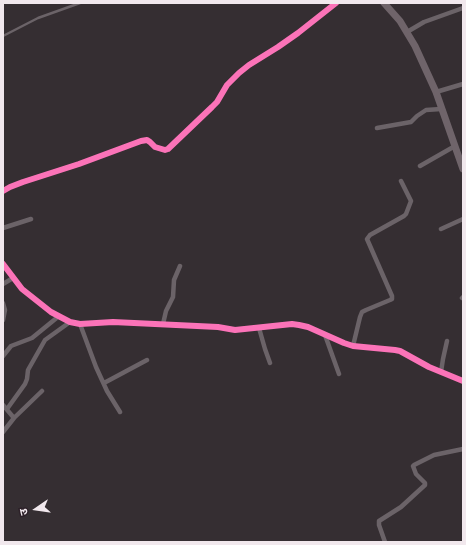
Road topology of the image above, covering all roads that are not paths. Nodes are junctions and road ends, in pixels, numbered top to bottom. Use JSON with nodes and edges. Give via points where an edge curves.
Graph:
{"nodes":[{"id":1,"x":80,"y":3,"type":"edge"},
{"id":2,"x":336,"y":3,"type":"edge"},
{"id":3,"x":384,"y":3,"type":"edge"},
{"id":4,"x":463,"y":8,"type":"edge"},
{"id":5,"x":407,"y":32,"type":"junction"},
{"id":6,"x":3,"y":36,"type":"edge"},
{"id":7,"x":463,"y":84,"type":"edge"},
{"id":8,"x":436,"y":92,"type":"junction"},
{"id":9,"x":441,"y":109,"type":"junction"},
{"id":10,"x":377,"y":128,"type":"dead end"},
{"id":11,"x":455,"y":146,"type":"junction"},
{"id":12,"x":420,"y":166,"type":"dead end"},
{"id":13,"x":463,"y":169,"type":"edge"},
{"id":14,"x":401,"y":181,"type":"dead end"},
{"id":15,"x":3,"y":191,"type":"edge"},
{"id":16,"x":31,"y":219,"type":"dead end"},
{"id":17,"x":463,"y":219,"type":"edge"},
{"id":18,"x":3,"y":228,"type":"edge"},
{"id":19,"x":441,"y":229,"type":"dead end"},
{"id":20,"x":3,"y":264,"type":"edge"},
{"id":21,"x":180,"y":266,"type":"dead end"},
{"id":22,"x":13,"y":278,"type":"junction"},
{"id":23,"x":3,"y":284,"type":"edge"},
{"id":24,"x":3,"y":303,"type":"edge"},
{"id":25,"x":59,"y":316,"type":"junction"},
{"id":26,"x":3,"y":320,"type":"edge"},
{"id":27,"x":70,"y":322,"type":"junction"},
{"id":28,"x":80,"y":324,"type":"junction"},
{"id":29,"x":163,"y":324,"type":"junction"},
{"id":30,"x":259,"y":328,"type":"junction"},
{"id":31,"x":325,"y":335,"type":"junction"},
{"id":32,"x":447,"y":341,"type":"dead end"},
{"id":33,"x":353,"y":346,"type":"junction"},
{"id":34,"x":3,"y":356,"type":"edge"},
{"id":35,"x":148,"y":360,"type":"dead end"},
{"id":36,"x":270,"y":363,"type":"dead end"},
{"id":37,"x":441,"y":372,"type":"junction"},
{"id":38,"x":339,"y":374,"type":"dead end"},
{"id":39,"x":463,"y":381,"type":"edge"},
{"id":40,"x":104,"y":383,"type":"junction"},
{"id":41,"x":42,"y":391,"type":"dead end"},
{"id":42,"x":5,"y":407,"type":"edge"},
{"id":43,"x":120,"y":412,"type":"dead end"},
{"id":44,"x":14,"y":418,"type":"junction"},
{"id":45,"x":3,"y":432,"type":"edge"},
{"id":46,"x":463,"y":449,"type":"edge"},
{"id":47,"x":385,"y":542,"type":"edge"}],
"edges":[{"from":1,"to":6,"type":"lane","via":[[38,18]]},
{"from":2,"to":15,"type":"street","via":[[298,33],[239,73],[225,88],[217,102],[168,149],[156,148],[149,141],[141,141]]},
{"from":3,"to":5,"type":"main road"},
{"from":4,"to":5,"type":"street","via":[[429,20]]},
{"from":5,"to":8,"type":"main road"},
{"from":7,"to":8,"type":"street"},
{"from":8,"to":9,"type":"main road"},
{"from":9,"to":10,"type":"street","via":[[426,110],[411,122]]},
{"from":9,"to":11,"type":"main road"},
{"from":11,"to":12,"type":"street"},
{"from":11,"to":13,"type":"main road"},
{"from":14,"to":33,"type":"street","via":[[410,201],[406,214],[367,239],[392,299],[362,312]]},
{"from":16,"to":18,"type":"street"},
{"from":17,"to":19,"type":"street"},
{"from":20,"to":22,"type":"street"},
{"from":21,"to":29,"type":"street","via":[[174,280],[173,297]]},
{"from":22,"to":23,"type":"street"},
{"from":22,"to":25,"type":"street","via":[[39,304]]},
{"from":24,"to":26,"type":"street"},
{"from":25,"to":27,"type":"street"},
{"from":25,"to":34,"type":"street","via":[[32,338],[12,346]]},
{"from":27,"to":28,"type":"street"},
{"from":27,"to":42,"type":"street","via":[[44,342],[28,370],[25,384]]},
{"from":28,"to":29,"type":"street"},
{"from":28,"to":40,"type":"street"},
{"from":29,"to":30,"type":"street","via":[[218,326],[235,330]]},
{"from":30,"to":31,"type":"street","via":[[292,324],[308,327]]},
{"from":30,"to":36,"type":"street"},
{"from":31,"to":33,"type":"street"},
{"from":31,"to":38,"type":"street"},
{"from":32,"to":37,"type":"street"},
{"from":33,"to":37,"type":"street","via":[[395,350]]},
{"from":35,"to":40,"type":"street"},
{"from":37,"to":39,"type":"street"},
{"from":40,"to":43,"type":"street"},
{"from":41,"to":44,"type":"street"},
{"from":42,"to":44,"type":"street"},
{"from":44,"to":45,"type":"street"},
{"from":46,"to":47,"type":"street","via":[[434,455],[413,466],[425,486],[401,507],[379,521]]}]}
